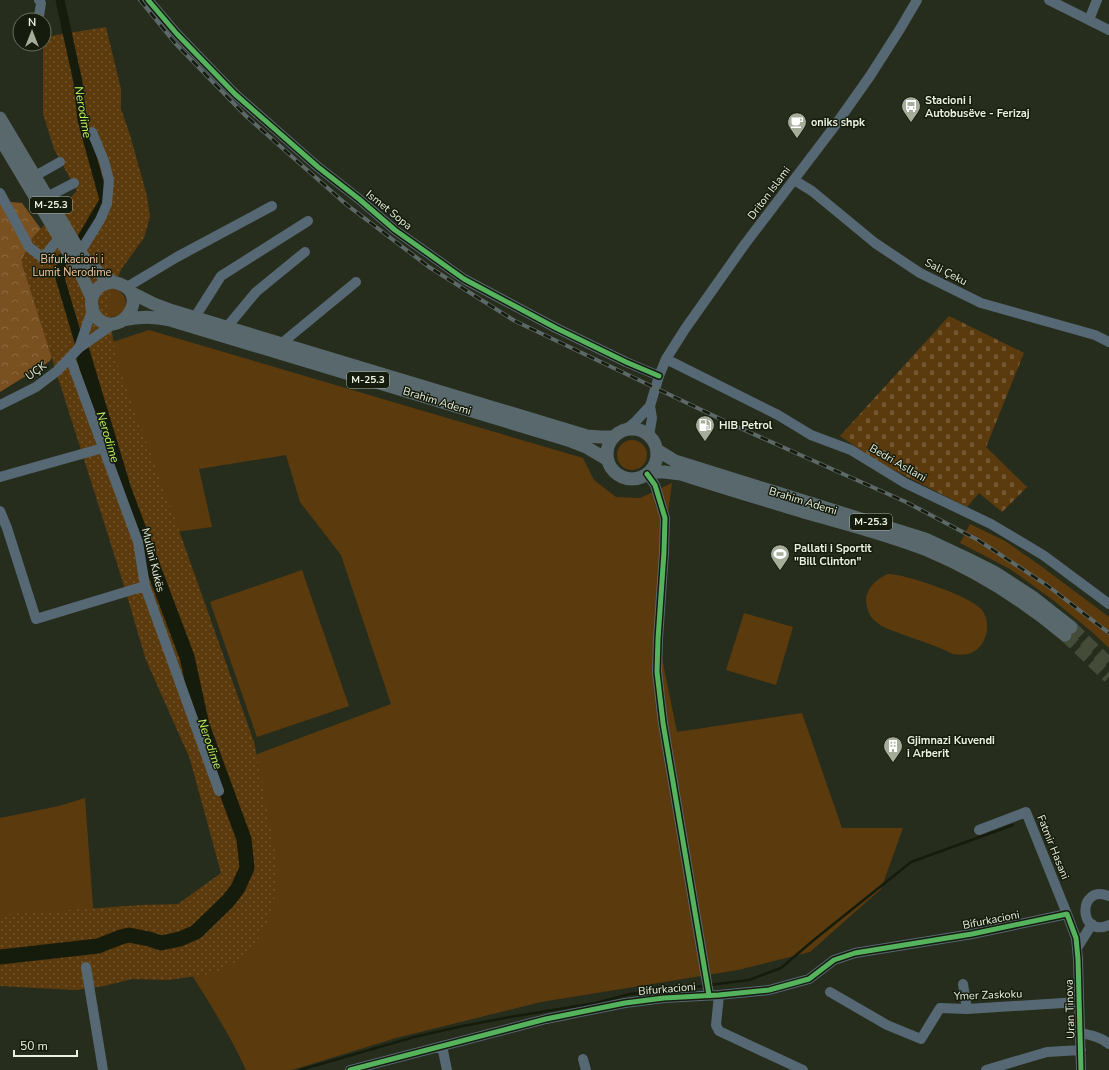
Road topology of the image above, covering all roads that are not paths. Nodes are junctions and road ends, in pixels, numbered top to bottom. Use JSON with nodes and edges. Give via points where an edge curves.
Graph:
{"nodes":[{"id":1,"x":39,"y":0,"type":"edge"},
{"id":2,"x":148,"y":0,"type":"edge"},
{"id":3,"x":917,"y":0,"type":"edge"},
{"id":4,"x":1049,"y":0,"type":"edge"},
{"id":5,"x":1097,"y":0,"type":"edge"},
{"id":6,"x":39,"y":12,"type":"edge"},
{"id":7,"x":1089,"y":20,"type":"junction"},
{"id":8,"x":1109,"y":30,"type":"edge"},
{"id":9,"x":0,"y":118,"type":"edge"},
{"id":10,"x":92,"y":132,"type":"dead end"},
{"id":11,"x":0,"y":138,"type":"edge"},
{"id":12,"x":60,"y":162,"type":"dead end"},
{"id":13,"x":35,"y":176,"type":"junction"},
{"id":14,"x":794,"y":180,"type":"junction"},
{"id":15,"x":74,"y":182,"type":"dead end"},
{"id":16,"x":0,"y":193,"type":"edge"},
{"id":17,"x":47,"y":197,"type":"junction"},
{"id":18,"x":272,"y":206,"type":"dead end"},
{"id":19,"x":308,"y":220,"type":"dead end"},
{"id":20,"x":59,"y":238,"type":"junction"},
{"id":21,"x":80,"y":252,"type":"junction"},
{"id":22,"x":305,"y":252,"type":"dead end"},
{"id":23,"x":113,"y":282,"type":"junction"},
{"id":24,"x":356,"y":282,"type":"dead end"},
{"id":25,"x":129,"y":290,"type":"junction"},
{"id":26,"x":92,"y":304,"type":"junction"},
{"id":27,"x":195,"y":317,"type":"junction"},
{"id":28,"x":119,"y":322,"type":"junction"},
{"id":29,"x":227,"y":327,"type":"junction"},
{"id":30,"x":1109,"y":342,"type":"edge"},
{"id":31,"x":282,"y":343,"type":"junction"},
{"id":32,"x":79,"y":348,"type":"junction"},
{"id":33,"x":70,"y":358,"type":"junction"},
{"id":34,"x":666,"y":359,"type":"junction"},
{"id":35,"x":659,"y":376,"type":"junction"},
{"id":36,"x":0,"y":405,"type":"edge"},
{"id":37,"x":650,"y":406,"type":"junction"},
{"id":38,"x":619,"y":434,"type":"junction"},
{"id":39,"x":648,"y":436,"type":"junction"},
{"id":40,"x":103,"y":448,"type":"junction"},
{"id":41,"x":657,"y":450,"type":"junction"},
{"id":42,"x":608,"y":460,"type":"junction"},
{"id":43,"x":648,"y":473,"type":"junction"},
{"id":44,"x":0,"y":477,"type":"edge"},
{"id":45,"x":0,"y":511,"type":"edge"},
{"id":46,"x":145,"y":586,"type":"junction"},
{"id":47,"x":1109,"y":604,"type":"edge"},
{"id":48,"x":219,"y":791,"type":"dead end"},
{"id":49,"x":979,"y":830,"type":"dead end"},
{"id":50,"x":1109,"y":896,"type":"edge"},
{"id":51,"x":1085,"y":907,"type":"junction"},
{"id":52,"x":1067,"y":914,"type":"junction"},
{"id":53,"x":1089,"y":921,"type":"junction"},
{"id":54,"x":1109,"y":925,"type":"edge"},
{"id":55,"x":1077,"y":948,"type":"junction"},
{"id":56,"x":86,"y":967,"type":"dead end"},
{"id":57,"x":963,"y":984,"type":"dead end"},
{"id":58,"x":830,"y":992,"type":"dead end"},
{"id":59,"x":712,"y":994,"type":"junction"},
{"id":60,"x":1079,"y":1002,"type":"junction"},
{"id":61,"x":967,"y":1009,"type":"junction"},
{"id":62,"x":1080,"y":1033,"type":"junction"},
{"id":63,"x":1109,"y":1044,"type":"edge"},
{"id":64,"x":442,"y":1046,"type":"junction"},
{"id":65,"x":1081,"y":1050,"type":"junction"},
{"id":66,"x":583,"y":1059,"type":"dead end"},
{"id":67,"x":103,"y":1070,"type":"edge"},
{"id":68,"x":350,"y":1070,"type":"edge"},
{"id":69,"x":448,"y":1070,"type":"edge"},
{"id":70,"x":586,"y":1070,"type":"edge"},
{"id":71,"x":803,"y":1070,"type":"edge"},
{"id":72,"x":986,"y":1070,"type":"edge"},
{"id":73,"x":1082,"y":1070,"type":"edge"}],
"edges":[{"from":1,"to":6,"type":"street","via":[[41,3]]},
{"from":2,"to":35,"type":"street","name":"Ismet Sopa","via":[[235,94],[395,230],[464,280],[556,328]]},
{"from":3,"to":14,"type":"street","name":"Driton Islami","via":[[870,76]]},
{"from":4,"to":7,"type":"street"},
{"from":5,"to":7,"type":"street"},
{"from":7,"to":8,"type":"street"},
{"from":9,"to":13,"type":"main road","name":"Brahim Ademi","number":"M-25.3"},
{"from":10,"to":21,"type":"street","via":[[109,180],[107,204]]},
{"from":11,"to":20,"type":"main road","name":"Brahim Ademi","number":"M-25.3"},
{"from":12,"to":13,"type":"street"},
{"from":13,"to":17,"type":"main road","name":"Brahim Ademi","number":"M-25.3"},
{"from":14,"to":30,"type":"street","name":"Sali Çeku","via":[[812,191],[875,244],[920,273],[981,303],[1095,335]]},
{"from":14,"to":34,"type":"street","name":"Driton Islami","via":[[694,315]]},
{"from":15,"to":17,"type":"street"},
{"from":16,"to":20,"type":"street","via":[[29,247],[43,258]]},
{"from":17,"to":21,"type":"main road","name":"Brahim Ademi","number":"M-25.3"},
{"from":18,"to":25,"type":"street","via":[[176,257]]},
{"from":19,"to":27,"type":"street","via":[[221,276]]},
{"from":20,"to":26,"type":"main road","name":"Brahim Ademi","number":"M-25.3","via":[[82,277]]},
{"from":21,"to":23,"type":"main road","name":"Brahim Ademi","number":"M-25.3","via":[[92,268]]},
{"from":22,"to":29,"type":"street","via":[[256,292]]},
{"from":23,"to":25,"type":"main road","name":"Brahim Ademi","number":"M-25.3"},
{"from":23,"to":26,"type":"main road","via":[[102,285],[94,293]]},
{"from":24,"to":31,"type":"street"},
{"from":25,"to":27,"type":"main road","name":"Brahim Ademi","number":"M-25.3","via":[[154,304]]},
{"from":25,"to":28,"type":"main road","via":[[132,308]]},
{"from":26,"to":28,"type":"main road","name":"Brahim Ademi","number":"M-25.3","via":[[97,318],[101,321],[111,324]]},
{"from":26,"to":32,"type":"street","name":"UÇK"},
{"from":27,"to":29,"type":"main road","name":"Brahim Ademi","number":"M-25.3"},
{"from":28,"to":32,"type":"street","name":"UÇK"},
{"from":28,"to":42,"type":"main road","name":"Brahim Ademi","number":"M-25.3","via":[[138,316],[170,320],[568,440]]},
{"from":29,"to":31,"type":"main road","name":"Brahim Ademi","number":"M-25.3"},
{"from":31,"to":38,"type":"main road","name":"Brahim Ademi","number":"M-25.3","via":[[587,436],[600,438]]},
{"from":32,"to":33,"type":"street","name":"UÇK"},
{"from":33,"to":36,"type":"street","name":"UÇK","via":[[36,387]]},
{"from":33,"to":40,"type":"street","name":"Mullini Kukës"},
{"from":34,"to":35,"type":"street","name":"Driton Islami"},
{"from":34,"to":47,"type":"street","name":"Bedri Asllani","via":[[811,434],[851,450],[905,483],[991,524],[1043,555]]},
{"from":35,"to":37,"type":"street","name":"Driton Islami"},
{"from":37,"to":38,"type":"street","name":"Driton Islami"},
{"from":37,"to":39,"type":"street","name":"Driton Islami","via":[[652,418]]},
{"from":38,"to":39,"type":"main road","name":"Brahim Ademi","number":"M-25.3","via":[[636,430]]},
{"from":38,"to":42,"type":"main road","via":[[608,447]]},
{"from":39,"to":41,"type":"main road","name":"Brahim Ademi","number":"M-25.3","via":[[654,440]]},
{"from":40,"to":44,"type":"street"},
{"from":40,"to":46,"type":"street","name":"Mullini Kukës","via":[[138,542]]},
{"from":41,"to":43,"type":"main road","via":[[656,462]]},
{"from":41,"to":43,"type":"main road","name":"Brahim Ademi","number":"M-25.3","via":[[675,461],[925,539],[994,572],[1034,598],[1068,631],[1011,594],[926,550],[857,526],[681,474]]},
{"from":42,"to":43,"type":"main road","name":"Brahim Ademi","number":"M-25.3","via":[[614,471],[625,478],[638,478]]},
{"from":43,"to":59,"type":"street","via":[[655,485],[665,518],[657,672],[663,723],[707,980]]},
{"from":45,"to":46,"type":"street","via":[[36,619]]},
{"from":46,"to":48,"type":"street","name":"Mullini Kukës"},
{"from":49,"to":52,"type":"street","name":"Fatmir Hasani","via":[[1026,812]]},
{"from":50,"to":51,"type":"street","via":[[1094,896]]},
{"from":51,"to":52,"type":"street"},
{"from":51,"to":53,"type":"street"},
{"from":52,"to":53,"type":"street"},
{"from":52,"to":55,"type":"street"},
{"from":52,"to":59,"type":"street","name":"Bifurkacioni","via":[[972,934],[855,953],[834,960],[809,979],[769,990]]},
{"from":53,"to":54,"type":"street","via":[[1102,927]]},
{"from":53,"to":55,"type":"street"},
{"from":55,"to":60,"type":"street","name":"Uran Tinova"},
{"from":56,"to":67,"type":"street"},
{"from":57,"to":61,"type":"street"},
{"from":58,"to":61,"type":"street","name":"Ymer Zaskoku","via":[[887,1025],[921,1039],[940,1008]]},
{"from":59,"to":64,"type":"street","name":"Bifurkacioni","via":[[625,1003],[546,1019]]},
{"from":59,"to":71,"type":"street","via":[[719,1031]]},
{"from":60,"to":61,"type":"street","name":"Ymer Zaskoku"},
{"from":60,"to":62,"type":"street","name":"Uran Tinova"},
{"from":62,"to":63,"type":"street","via":[[1094,1036]]},
{"from":62,"to":65,"type":"street","name":"Uran Tinova"},
{"from":64,"to":68,"type":"street","name":"Bifurkacioni"},
{"from":64,"to":69,"type":"street"},
{"from":65,"to":72,"type":"street","via":[[1047,1052]]},
{"from":65,"to":73,"type":"street","name":"Uran Tinova"},
{"from":66,"to":70,"type":"street"}]}
